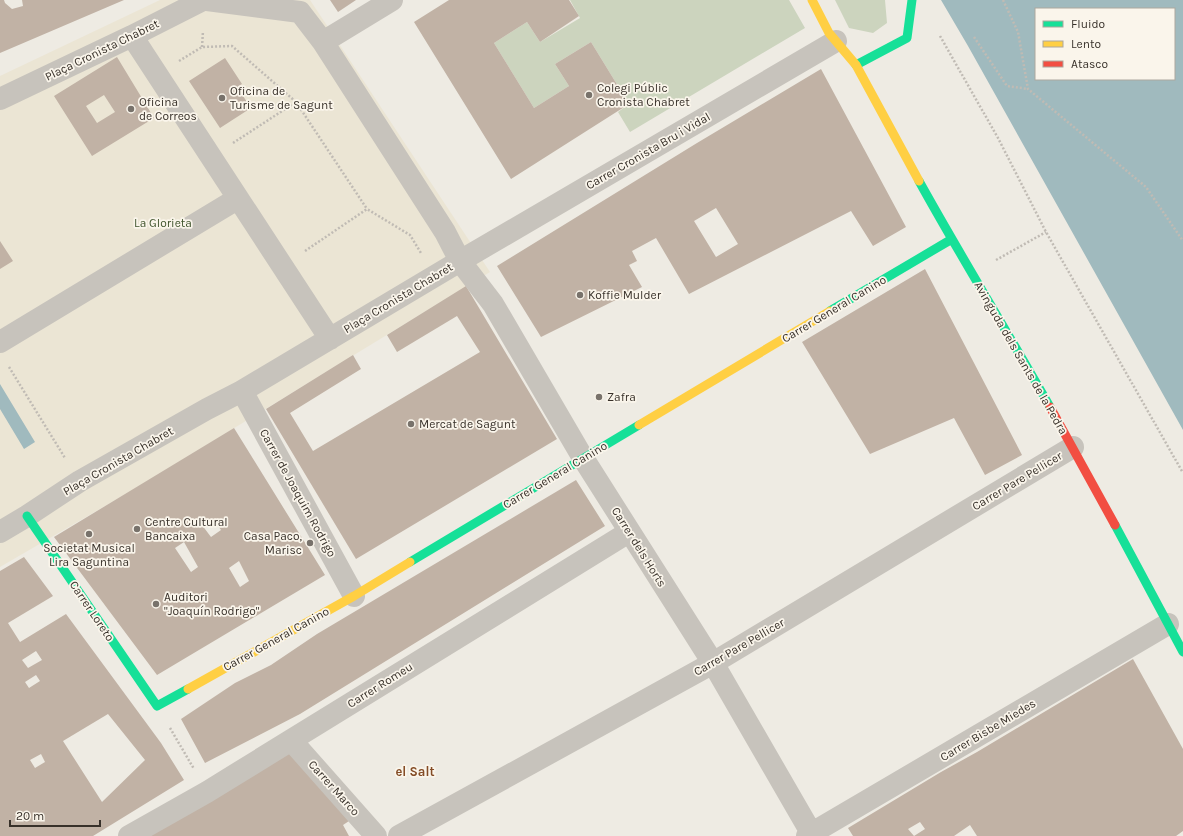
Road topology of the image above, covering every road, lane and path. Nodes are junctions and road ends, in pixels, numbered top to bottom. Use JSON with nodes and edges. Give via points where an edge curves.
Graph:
{"nodes":[{"id":1,"x":203,"y":0,"type":"edge"},
{"id":2,"x":207,"y":0,"type":"edge"},
{"id":3,"x":392,"y":0,"type":"edge"},
{"id":4,"x":812,"y":0,"type":"edge"},
{"id":5,"x":912,"y":0,"type":"edge"},
{"id":6,"x":1003,"y":0,"type":"edge"},
{"id":7,"x":261,"y":3,"type":"edge"},
{"id":8,"x":132,"y":36,"type":"junction"},
{"id":9,"x":940,"y":36,"type":"dead end"},
{"id":10,"x":974,"y":37,"type":"dead end"},
{"id":11,"x":836,"y":41,"type":"junction"},
{"id":12,"x":323,"y":42,"type":"junction"},
{"id":13,"x":856,"y":65,"type":"junction"},
{"id":14,"x":158,"y":75,"type":"junction"},
{"id":15,"x":1028,"y":88,"type":"junction"},
{"id":16,"x":0,"y":99,"type":"edge"},
{"id":17,"x":296,"y":102,"type":"junction"},
{"id":18,"x":211,"y":158,"type":"junction"},
{"id":19,"x":237,"y":199,"type":"junction"},
{"id":20,"x":367,"y":209,"type":"junction"},
{"id":21,"x":1046,"y":232,"type":"junction"},
{"id":22,"x":952,"y":239,"type":"junction"},
{"id":23,"x":1183,"y":241,"type":"edge"},
{"id":24,"x":460,"y":261,"type":"junction"},
{"id":25,"x":282,"y":266,"type":"junction"},
{"id":26,"x":972,"y":274,"type":"junction"},
{"id":27,"x":435,"y":276,"type":"junction"},
{"id":28,"x":330,"y":339,"type":"junction"},
{"id":29,"x":0,"y":342,"type":"edge"},
{"id":30,"x":8,"y":366,"type":"dead end"},
{"id":31,"x":242,"y":391,"type":"junction"},
{"id":32,"x":1073,"y":447,"type":"junction"},
{"id":33,"x":583,"y":458,"type":"junction"},
{"id":34,"x":1183,"y":473,"type":"edge"},
{"id":35,"x":80,"y":481,"type":"junction"},
{"id":36,"x":28,"y":516,"type":"junction"},
{"id":37,"x":0,"y":532,"type":"edge"},
{"id":38,"x":629,"y":532,"type":"junction"},
{"id":39,"x":354,"y":596,"type":"junction"},
{"id":40,"x":1168,"y":624,"type":"junction"},
{"id":41,"x":1183,"y":652,"type":"edge"},
{"id":42,"x":713,"y":663,"type":"junction"},
{"id":43,"x":157,"y":706,"type":"junction"},
{"id":44,"x":291,"y":740,"type":"junction"},
{"id":45,"x":207,"y":792,"type":"junction"},
{"id":46,"x":810,"y":835,"type":"edge"},
{"id":47,"x":129,"y":836,"type":"edge"},
{"id":48,"x":376,"y":836,"type":"edge"},
{"id":49,"x":399,"y":836,"type":"edge"}],
"edges":[{"from":1,"to":8,"type":"street","name":"Plaça Cronista Chabret"},
{"from":2,"to":7,"type":"street","name":"Plaça Cronista Chabret"},
{"from":3,"to":12,"type":"street"},
{"from":4,"to":11,"type":"street","name":"Avinguda dels Sants de la Pedra"},
{"from":5,"to":13,"type":"street","via":[[907,38]]},
{"from":6,"to":15,"type":"path","via":[[1018,32]]},
{"from":7,"to":12,"type":"street","name":"Plaça Cronista Chabret","via":[[300,12]]},
{"from":8,"to":14,"type":"street"},
{"from":8,"to":16,"type":"street","name":"Plaça Cronista Chabret"},
{"from":9,"to":21,"type":"path","via":[[998,138]]},
{"from":10,"to":15,"type":"path","via":[[1007,86]]},
{"from":11,"to":13,"type":"street","name":"Avinguda dels Sants de la Pedra"},
{"from":11,"to":24,"type":"street","name":"Carrer Cronista Bru i Vidal"},
{"from":12,"to":24,"type":"street","name":"Plaça Cronista Chabret","via":[[445,232]]},
{"from":13,"to":22,"type":"street","name":"Avinguda dels Sants de la Pedra"},
{"from":14,"to":17,"type":"path","via":[[202,47],[232,46]]},
{"from":14,"to":18,"type":"street"},
{"from":15,"to":23,"type":"path","via":[[1146,187]]},
{"from":17,"to":18,"type":"path"},
{"from":17,"to":20,"type":"path"},
{"from":18,"to":19,"type":"street"},
{"from":19,"to":25,"type":"street"},
{"from":19,"to":29,"type":"street"},
{"from":20,"to":25,"type":"path"},
{"from":20,"to":27,"type":"path","via":[[410,235]]},
{"from":21,"to":26,"type":"path"},
{"from":21,"to":34,"type":"path"},
{"from":22,"to":26,"type":"street","name":"Avinguda dels Sants de la Pedra"},
{"from":22,"to":33,"type":"street","name":"Carrer General Canino"},
{"from":24,"to":27,"type":"street","name":"Plaça Cronista Chabret"},
{"from":24,"to":33,"type":"street","name":"Carrer dels Horts","via":[[493,304]]},
{"from":25,"to":28,"type":"street"},
{"from":26,"to":32,"type":"street","name":"Avinguda dels Sants de la Pedra"},
{"from":27,"to":28,"type":"street","name":"Plaça Cronista Chabret"},
{"from":28,"to":31,"type":"street","name":"Plaça Cronista Chabret"},
{"from":30,"to":35,"type":"path"},
{"from":31,"to":35,"type":"street","name":"Plaça Cronista Chabret"},
{"from":31,"to":39,"type":"street","name":"Carrer de Joaquim Rodrigo"},
{"from":32,"to":40,"type":"street","name":"Avinguda dels Sants de la Pedra"},
{"from":32,"to":42,"type":"street","name":"Carrer Pare Pellicer"},
{"from":33,"to":38,"type":"street","name":"Carrer dels Horts"},
{"from":33,"to":39,"type":"street","name":"Carrer General Canino"},
{"from":35,"to":36,"type":"street","name":"Plaça Cronista Chabret"},
{"from":36,"to":37,"type":"street","name":"Plaça Cronista Chabret"},
{"from":36,"to":43,"type":"street","name":"Carrer Loreto"},
{"from":38,"to":42,"type":"street","name":"Carrer dels Horts"},
{"from":38,"to":44,"type":"street","name":"Carrer Romeu"},
{"from":39,"to":43,"type":"street","name":"Carrer General Canino"},
{"from":40,"to":41,"type":"street","name":"Avinguda dels Sants de la Pedra"},
{"from":40,"to":46,"type":"street","name":"Carrer Bisbe Miedes"},
{"from":42,"to":46,"type":"street","name":"Carrer dels Horts"},
{"from":42,"to":49,"type":"street","name":"Carrer Pare Pellicer"},
{"from":43,"to":45,"type":"path"},
{"from":44,"to":45,"type":"street","name":"Carrer Romeu"},
{"from":44,"to":48,"type":"street","name":"Carrer Marco"},
{"from":45,"to":47,"type":"street","name":"Carrer Romeu"}]}
